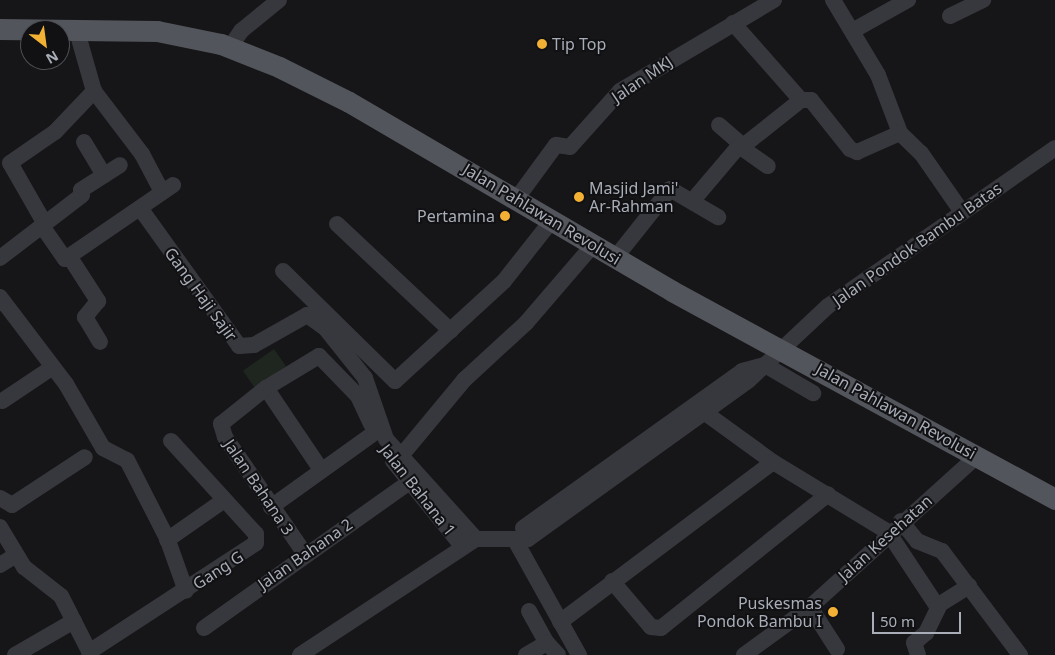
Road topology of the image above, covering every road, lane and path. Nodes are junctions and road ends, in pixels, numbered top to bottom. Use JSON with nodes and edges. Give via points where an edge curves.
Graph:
{"nodes":[{"id":1,"x":279,"y":0,"type":"edge"},
{"id":2,"x":773,"y":0,"type":"edge"},
{"id":3,"x":833,"y":0,"type":"edge"},
{"id":4,"x":908,"y":0,"type":"edge"},
{"id":5,"x":983,"y":0,"type":"edge"},
{"id":6,"x":950,"y":16,"type":"dead end"},
{"id":7,"x":733,"y":23,"type":"junction"},
{"id":8,"x":76,"y":28,"type":"junction"},
{"id":9,"x":0,"y":29,"type":"edge"},
{"id":10,"x":854,"y":30,"type":"junction"},
{"id":11,"x":230,"y":47,"type":"junction"},
{"id":12,"x":94,"y":91,"type":"junction"},
{"id":13,"x":801,"y":100,"type":"junction"},
{"id":14,"x":718,"y":125,"type":"dead end"},
{"id":15,"x":900,"y":133,"type":"junction"},
{"id":16,"x":84,"y":142,"type":"dead end"},
{"id":17,"x":743,"y":146,"type":"junction"},
{"id":18,"x":1055,"y":148,"type":"edge"},
{"id":19,"x":120,"y":165,"type":"dead end"},
{"id":20,"x":768,"y":166,"type":"dead end"},
{"id":21,"x":104,"y":175,"type":"junction"},
{"id":22,"x":517,"y":198,"type":"junction"},
{"id":23,"x":694,"y":199,"type":"junction"},
{"id":24,"x":140,"y":208,"type":"junction"},
{"id":25,"x":962,"y":212,"type":"junction"},
{"id":26,"x":718,"y":217,"type":"dead end"},
{"id":27,"x":553,"y":219,"type":"junction"},
{"id":28,"x":337,"y":224,"type":"dead end"},
{"id":29,"x":44,"y":225,"type":"junction"},
{"id":30,"x":594,"y":244,"type":"junction"},
{"id":31,"x":69,"y":256,"type":"junction"},
{"id":32,"x":0,"y":258,"type":"edge"},
{"id":33,"x":615,"y":258,"type":"junction"},
{"id":34,"x":283,"y":272,"type":"dead end"},
{"id":35,"x":0,"y":297,"type":"edge"},
{"id":36,"x":451,"y":331,"type":"junction"},
{"id":37,"x":100,"y":342,"type":"dead end"},
{"id":38,"x":785,"y":349,"type":"junction"},
{"id":39,"x":765,"y":364,"type":"junction"},
{"id":40,"x":53,"y":367,"type":"junction"},
{"id":41,"x":266,"y":388,"type":"junction"},
{"id":42,"x":813,"y":393,"type":"dead end"},
{"id":43,"x":1,"y":401,"type":"edge"},
{"id":44,"x":700,"y":409,"type":"junction"},
{"id":45,"x":226,"y":418,"type":"joint"},
{"id":46,"x":374,"y":433,"type":"junction"},
{"id":47,"x":171,"y":441,"type":"dead end"},
{"id":48,"x":400,"y":456,"type":"junction"},
{"id":49,"x":977,"y":456,"type":"junction"},
{"id":50,"x":85,"y":457,"type":"dead end"},
{"id":51,"x":773,"y":462,"type":"junction"},
{"id":52,"x":320,"y":468,"type":"junction"},
{"id":53,"x":408,"y":482,"type":"junction"},
{"id":54,"x":828,"y":494,"type":"junction"},
{"id":55,"x":0,"y":498,"type":"edge"},
{"id":56,"x":1055,"y":499,"type":"edge"},
{"id":57,"x":224,"y":500,"type":"junction"},
{"id":58,"x":271,"y":507,"type":"junction"},
{"id":59,"x":901,"y":520,"type":"junction"},
{"id":60,"x":0,"y":527,"type":"edge"},
{"id":61,"x":888,"y":532,"type":"junction"},
{"id":62,"x":167,"y":540,"type":"junction"},
{"id":63,"x":515,"y":540,"type":"junction"},
{"id":64,"x":470,"y":543,"type":"junction"},
{"id":65,"x":305,"y":554,"type":"junction"},
{"id":66,"x":16,"y":556,"type":"junction"},
{"id":67,"x":0,"y":565,"type":"edge"},
{"id":68,"x":612,"y":581,"type":"junction"},
{"id":69,"x":969,"y":586,"type":"junction"},
{"id":70,"x":186,"y":591,"type":"junction"},
{"id":71,"x":810,"y":606,"type":"junction"},
{"id":72,"x":939,"y":606,"type":"junction"},
{"id":73,"x":529,"y":611,"type":"dead end"},
{"id":74,"x":74,"y":621,"type":"junction"},
{"id":75,"x":560,"y":622,"type":"junction"},
{"id":76,"x":204,"y":628,"type":"dead end"},
{"id":77,"x":837,"y":648,"type":"dead end"},
{"id":78,"x":552,"y":649,"type":"edge"},
{"id":79,"x":90,"y":653,"type":"edge"},
{"id":80,"x":15,"y":655,"type":"edge"},
{"id":81,"x":300,"y":655,"type":"edge"},
{"id":82,"x":526,"y":655,"type":"edge"},
{"id":83,"x":578,"y":655,"type":"edge"},
{"id":84,"x":744,"y":655,"type":"edge"},
{"id":85,"x":918,"y":655,"type":"edge"},
{"id":86,"x":1020,"y":655,"type":"edge"}],
"edges":[{"from":1,"to":11,"type":"street","via":[[241,31]]},
{"from":2,"to":7,"type":"street","name":"Jalan MKJ"},
{"from":3,"to":10,"type":"street"},
{"from":4,"to":10,"type":"street"},
{"from":5,"to":6,"type":"street"},
{"from":7,"to":13,"type":"street"},
{"from":7,"to":22,"type":"street","name":"Jalan MKJ","via":[[614,96],[570,147],[556,145]]},
{"from":8,"to":9,"type":"main road","name":"Jalan Pahlawan Revolusi"},
{"from":8,"to":11,"type":"main road","name":"Jalan Pahlawan Revolusi","via":[[157,31]]},
{"from":8,"to":12,"type":"street"},
{"from":10,"to":15,"type":"street","via":[[878,75]]},
{"from":11,"to":22,"type":"main road","name":"Jalan Pahlawan Revolusi","via":[[349,102]]},
{"from":12,"to":24,"type":"street","via":[[167,189]]},
{"from":12,"to":29,"type":"street","via":[[55,132],[10,163]]},
{"from":13,"to":15,"type":"street","via":[[812,100],[854,152]]},
{"from":13,"to":17,"type":"street"},
{"from":14,"to":17,"type":"street"},
{"from":15,"to":25,"type":"street","via":[[921,153]]},
{"from":16,"to":21,"type":"street"},
{"from":17,"to":20,"type":"street"},
{"from":17,"to":23,"type":"street","via":[[737,147]]},
{"from":18,"to":25,"type":"street","name":"Jalan Pondok Bambu Batas"},
{"from":19,"to":21,"type":"street"},
{"from":21,"to":29,"type":"street"},
{"from":22,"to":27,"type":"main road","name":"Jalan Pahlawan Revolusi"},
{"from":23,"to":26,"type":"street"},
{"from":23,"to":33,"type":"street","via":[[670,189]]},
{"from":24,"to":31,"type":"street"},
{"from":24,"to":48,"type":"street","name":"Gang Haji Sajir","via":[[239,346],[254,345],[307,315],[326,329],[365,378],[375,397],[383,433]]},
{"from":25,"to":38,"type":"street","name":"Jalan Pondok Bambu Batas","via":[[828,306]]},
{"from":27,"to":30,"type":"main road","name":"Jalan Pahlawan Revolusi"},
{"from":27,"to":36,"type":"street","via":[[504,281]]},
{"from":28,"to":36,"type":"street"},
{"from":29,"to":31,"type":"street","via":[[64,259]]},
{"from":29,"to":32,"type":"street"},
{"from":30,"to":33,"type":"main road","name":"Jalan Pahlawan Revolusi"},
{"from":30,"to":48,"type":"street","via":[[526,323],[464,380]]},
{"from":31,"to":37,"type":"street","via":[[98,301],[85,317]]},
{"from":33,"to":38,"type":"main road","name":"Jalan Pahlawan Revolusi"},
{"from":34,"to":36,"type":"street","via":[[389,379],[402,377]]},
{"from":35,"to":40,"type":"street"},
{"from":38,"to":39,"type":"street","name":"Jalan Pondok Bambu Batas"},
{"from":38,"to":49,"type":"main road","name":"Jalan Pahlawan Revolusi"},
{"from":39,"to":42,"type":"street"},
{"from":39,"to":44,"type":"street","name":"Jalan Pondok Bambu Batas"},
{"from":40,"to":43,"type":"street"},
{"from":40,"to":62,"type":"street","via":[[103,448],[127,460]]},
{"from":41,"to":45,"type":"street","name":"Jalan Bahana 1"},
{"from":41,"to":46,"type":"street","name":"Jalan Bahana 1","via":[[312,358],[325,358],[365,405]]},
{"from":41,"to":52,"type":"street"},
{"from":44,"to":51,"type":"street"},
{"from":44,"to":63,"type":"street","name":"Jalan Pondok Bambu Batas","via":[[632,457],[528,539]]},
{"from":45,"to":58,"type":"street","name":"Jalan Bahana 3","via":[[221,430],[224,437]]},
{"from":46,"to":52,"type":"street"},
{"from":46,"to":53,"type":"street","name":"Jalan Bahana 1"},
{"from":47,"to":57,"type":"street","name":"Gang G"},
{"from":48,"to":64,"type":"street","name":"Gang Haji Sajir"},
{"from":49,"to":56,"type":"main road","name":"Jalan Pahlawan Revolusi"},
{"from":49,"to":59,"type":"street","name":"Jalan Kesehatan"},
{"from":50,"to":55,"type":"street","via":[[12,505]]},
{"from":51,"to":54,"type":"street"},
{"from":51,"to":68,"type":"street"},
{"from":52,"to":58,"type":"street"},
{"from":53,"to":64,"type":"street","name":"Jalan Bahana 1"},
{"from":53,"to":65,"type":"street","name":"Jalan Bahana 2"},
{"from":54,"to":61,"type":"street"},
{"from":54,"to":68,"type":"street","via":[[661,628],[650,628]]},
{"from":57,"to":62,"type":"street"},
{"from":57,"to":70,"type":"street","name":"Gang G","via":[[256,534],[256,543]]},
{"from":58,"to":65,"type":"street","name":"Jalan Bahana 3"},
{"from":59,"to":61,"type":"street","name":"Jalan Kesehatan"},
{"from":59,"to":69,"type":"street","via":[[917,541],[937,546]]},
{"from":60,"to":66,"type":"street"},
{"from":61,"to":71,"type":"street","name":"Jalan Kesehatan"},
{"from":61,"to":72,"type":"street"},
{"from":62,"to":70,"type":"street"},
{"from":63,"to":64,"type":"street"},
{"from":63,"to":75,"type":"street"},
{"from":64,"to":81,"type":"street"},
{"from":65,"to":76,"type":"street","name":"Jalan Bahana 2"},
{"from":66,"to":67,"type":"street"},
{"from":66,"to":74,"type":"street","via":[[31,574],[55,589]]},
{"from":68,"to":75,"type":"street"},
{"from":69,"to":72,"type":"street"},
{"from":69,"to":86,"type":"street"},
{"from":70,"to":79,"type":"street","name":"Gang G"},
{"from":71,"to":77,"type":"street"},
{"from":71,"to":84,"type":"street","name":"Jalan Kesehatan"},
{"from":72,"to":85,"type":"street","via":[[926,633],[914,643]]},
{"from":73,"to":78,"type":"street"},
{"from":74,"to":79,"type":"street"},
{"from":74,"to":80,"type":"street"},
{"from":75,"to":83,"type":"street"},
{"from":78,"to":82,"type":"street"}]}
